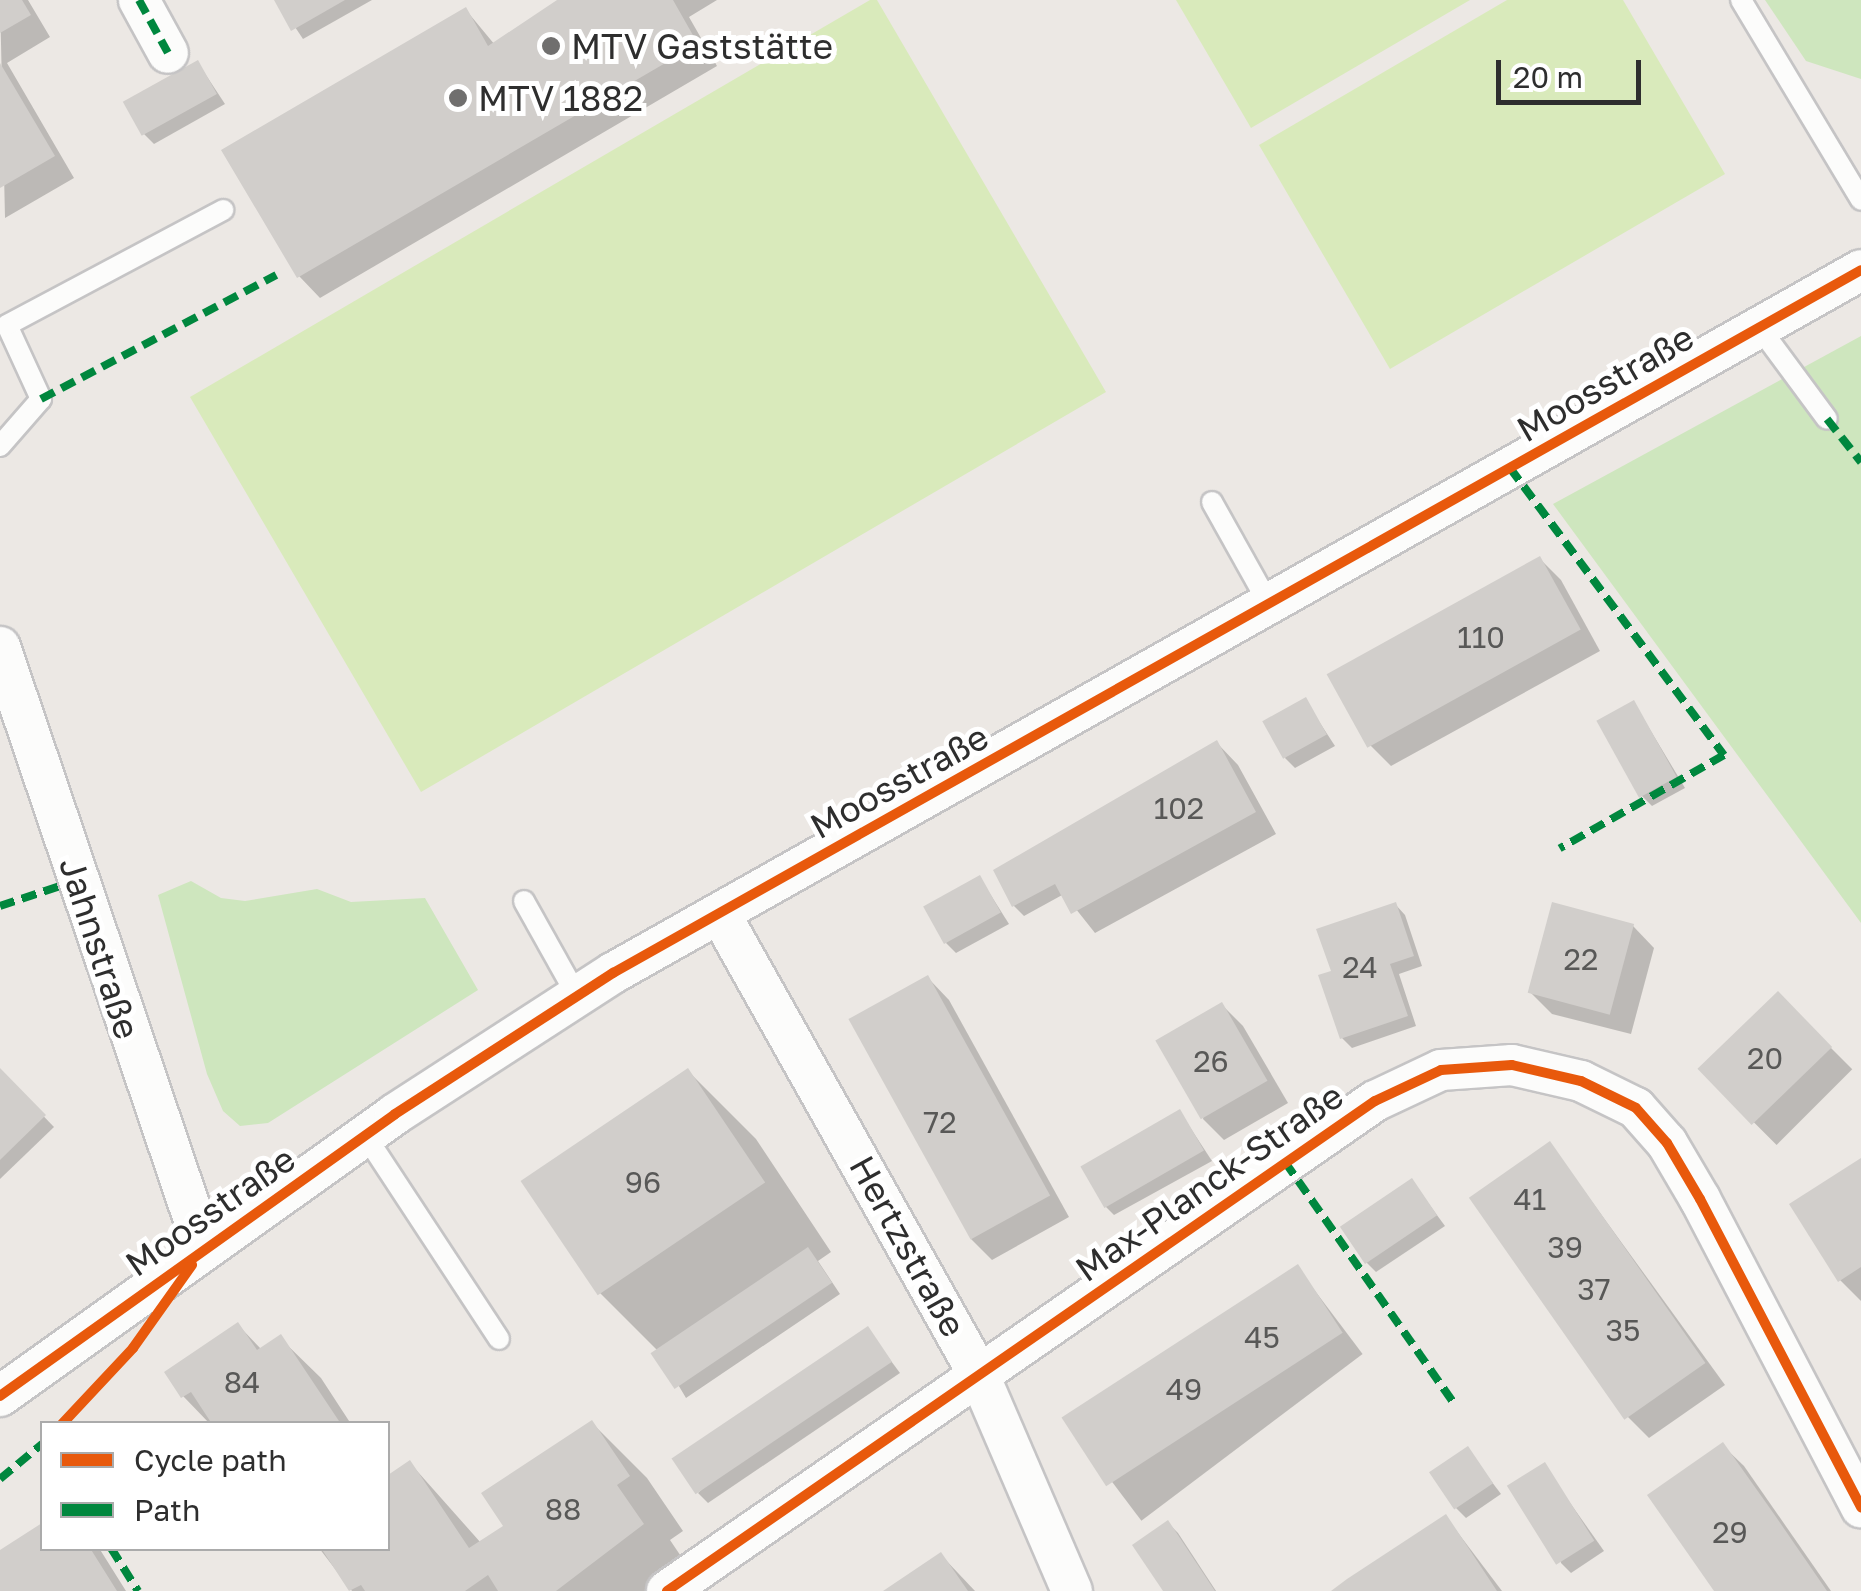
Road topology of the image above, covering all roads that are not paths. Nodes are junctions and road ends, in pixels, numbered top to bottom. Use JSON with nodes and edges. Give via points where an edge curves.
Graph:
{"nodes":[{"id":1,"x":138,"y":0,"type":"edge"},
{"id":2,"x":1742,"y":0,"type":"edge"},
{"id":3,"x":168,"y":53,"type":"dead end"},
{"id":4,"x":1861,"y":200,"type":"edge"},
{"id":5,"x":224,"y":210,"type":"dead end"},
{"id":6,"x":1861,"y":270,"type":"edge"},
{"id":7,"x":1759,"y":327,"type":"junction"},
{"id":8,"x":1827,"y":418,"type":"dead end"},
{"id":9,"x":0,"y":446,"type":"edge"},
{"id":10,"x":1212,"y":502,"type":"dead end"},
{"id":11,"x":1269,"y":604,"type":"junction"},
{"id":12,"x":0,"y":647,"type":"edge"},
{"id":13,"x":524,"y":901,"type":"dead end"},
{"id":14,"x":720,"y":914,"type":"junction"},
{"id":15,"x":578,"y":996,"type":"junction"},
{"id":16,"x":365,"y":1134,"type":"junction"},
{"id":17,"x":204,"y":1249,"type":"junction"},
{"id":18,"x":499,"y":1339,"type":"dead end"},
{"id":19,"x":978,"y":1374,"type":"junction"},
{"id":20,"x":0,"y":1396,"type":"edge"},
{"id":21,"x":1861,"y":1506,"type":"edge"},
{"id":22,"x":667,"y":1591,"type":"edge"},
{"id":23,"x":1072,"y":1591,"type":"edge"}],
"edges":[{"from":1,"to":3,"type":"street"},
{"from":2,"to":4,"type":"lane"},
{"from":5,"to":9,"type":"lane","via":[[7,325],[42,399]]},
{"from":6,"to":7,"type":"street","name":"Moosstraße"},
{"from":7,"to":8,"type":"lane"},
{"from":7,"to":11,"type":"street","name":"Moosstraße"},
{"from":10,"to":11,"type":"lane"},
{"from":11,"to":14,"type":"street","name":"Moosstraße"},
{"from":12,"to":17,"type":"street","name":"Jahnstraße"},
{"from":13,"to":15,"type":"lane"},
{"from":14,"to":15,"type":"street","name":"Moosstraße"},
{"from":14,"to":19,"type":"street","name":"Hertzstraße"},
{"from":15,"to":16,"type":"street","name":"Moosstraße"},
{"from":16,"to":17,"type":"street","name":"Moosstraße"},
{"from":16,"to":18,"type":"lane"},
{"from":17,"to":20,"type":"street","name":"Moosstraße"},
{"from":19,"to":21,"type":"street","name":"Max-Planck-Straße","via":[[1374,1101],[1441,1070],[1512,1065],[1581,1081],[1636,1108],[1667,1143]]},
{"from":19,"to":22,"type":"street","name":"Max-Planck-Straße"},
{"from":19,"to":23,"type":"street","name":"Hertzstraße"}]}
